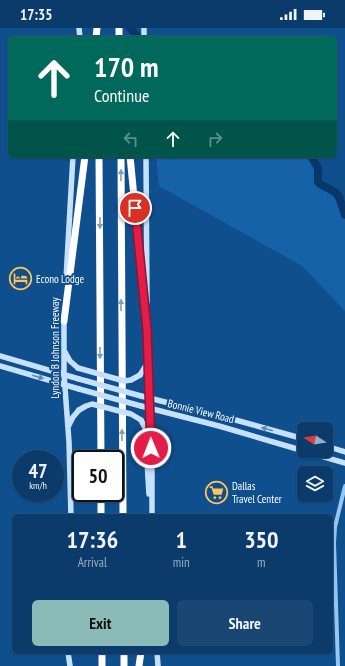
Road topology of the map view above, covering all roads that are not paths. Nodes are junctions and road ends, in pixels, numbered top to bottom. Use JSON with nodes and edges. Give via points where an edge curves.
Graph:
{"nodes":[{"id":1,"x":73,"y":158,"type":"edge"},
{"id":2,"x":85,"y":158,"type":"edge"},
{"id":3,"x":99,"y":158,"type":"edge"},
{"id":4,"x":121,"y":158,"type":"edge"},
{"id":5,"x":130,"y":158,"type":"edge"},
{"id":6,"x":146,"y":158,"type":"edge"},
{"id":7,"x":64,"y":320,"type":"junction"},
{"id":8,"x":147,"y":330,"type":"junction"},
{"id":9,"x":64,"y":350,"type":"junction"},
{"id":10,"x":0,"y":356,"type":"edge"},
{"id":11,"x":149,"y":362,"type":"junction"},
{"id":12,"x":0,"y":366,"type":"edge"},
{"id":13,"x":64,"y":374,"type":"junction"},
{"id":14,"x":65,"y":385,"type":"junction"},
{"id":15,"x":150,"y":398,"type":"junction"},
{"id":16,"x":150,"y":409,"type":"junction"},
{"id":17,"x":221,"y":416,"type":"junction"},
{"id":18,"x":219,"y":426,"type":"junction"},
{"id":19,"x":68,"y":428,"type":"junction"},
{"id":20,"x":297,"y":437,"type":"edge"},
{"id":21,"x":333,"y":448,"type":"edge"},
{"id":22,"x":297,"y":449,"type":"edge"},
{"id":23,"x":101,"y":450,"type":"edge"},
{"id":24,"x":345,"y":452,"type":"edge"},
{"id":25,"x":328,"y":458,"type":"edge"},
{"id":26,"x":345,"y":463,"type":"edge"},
{"id":27,"x":345,"y":486,"type":"edge"},
{"id":28,"x":101,"y":502,"type":"edge"},
{"id":29,"x":71,"y":514,"type":"edge"},
{"id":30,"x":101,"y":514,"type":"edge"},
{"id":31,"x":123,"y":514,"type":"edge"},
{"id":32,"x":151,"y":514,"type":"edge"},
{"id":33,"x":151,"y":514,"type":"edge"},
{"id":34,"x":68,"y":654,"type":"edge"},
{"id":35,"x":102,"y":654,"type":"edge"},
{"id":36,"x":124,"y":654,"type":"edge"},
{"id":37,"x":141,"y":654,"type":"edge"},
{"id":38,"x":157,"y":654,"type":"edge"},
{"id":39,"x":70,"y":666,"type":"edge"},
{"id":40,"x":102,"y":666,"type":"edge"},
{"id":41,"x":124,"y":666,"type":"edge"},
{"id":42,"x":139,"y":666,"type":"edge"},
{"id":43,"x":158,"y":666,"type":"edge"},
{"id":44,"x":338,"y":666,"type":"edge"}],
"edges":[{"from":1,"to":7,"type":"main road","name":"Lyndon B Johnson Freeway"},
{"from":2,"to":7,"type":"highway"},
{"from":3,"to":23,"type":"highway","one_way":true},
{"from":31,"to":4,"type":"highway","one_way":true},
{"from":5,"to":8,"type":"highway"},
{"from":6,"to":8,"type":"main road"},
{"from":7,"to":9,"type":"main road","name":"Lyndon B Johnson Freeway"},
{"from":8,"to":11,"type":"main road"},
{"from":9,"to":11,"type":"main road","bridge":true,"via":[[70,361],[78,368],[124,381],[140,375]]},
{"from":9,"to":13,"type":"main road","name":"Lyndon B Johnson Freeway"},
{"from":10,"to":13,"type":"main road","name":"Bonnie View Road"},
{"from":11,"to":15,"type":"main road"},
{"from":12,"to":14,"type":"main road","name":"Bonnie View Road","one_way":true},
{"from":13,"to":14,"type":"main road","name":"Lyndon B Johnson Freeway"},
{"from":13,"to":15,"type":"main road","name":"Bonnie View Road","bridge":true},
{"from":14,"to":16,"type":"main road","name":"Bonnie View Road","bridge":true},
{"from":14,"to":19,"type":"main road","name":"Lyndon B Johnson Freeway"},
{"from":15,"to":16,"type":"main road"},
{"from":15,"to":17,"type":"main road","name":"Bonnie View Road"},
{"from":16,"to":18,"type":"main road","name":"Bonnie View Road"},
{"from":16,"to":33,"type":"main road"},
{"from":17,"to":18,"type":"main road"},
{"from":20,"to":17,"type":"main road","name":"Bonnie View Road","one_way":true},
{"from":18,"to":22,"type":"main road","name":"Bonnie View Road"},
{"from":19,"to":29,"type":"main road","name":"Lyndon B Johnson Freeway"},
{"from":19,"to":32,"type":"main road","bridge":true,"via":[[79,410],[92,404],[131,414],[141,420],[145,428]]},
{"from":21,"to":24,"type":"main road"},
{"from":25,"to":26,"type":"main road","name":"Bonnie View Road"},
{"from":27,"to":44,"type":"street","via":[[335,527],[334,543]]},
{"from":28,"to":30,"type":"highway"},
{"from":34,"to":39,"type":"main road"},
{"from":35,"to":40,"type":"highway"},
{"from":36,"to":41,"type":"highway"},
{"from":37,"to":42,"type":"highway"},
{"from":38,"to":43,"type":"main road"}]}
